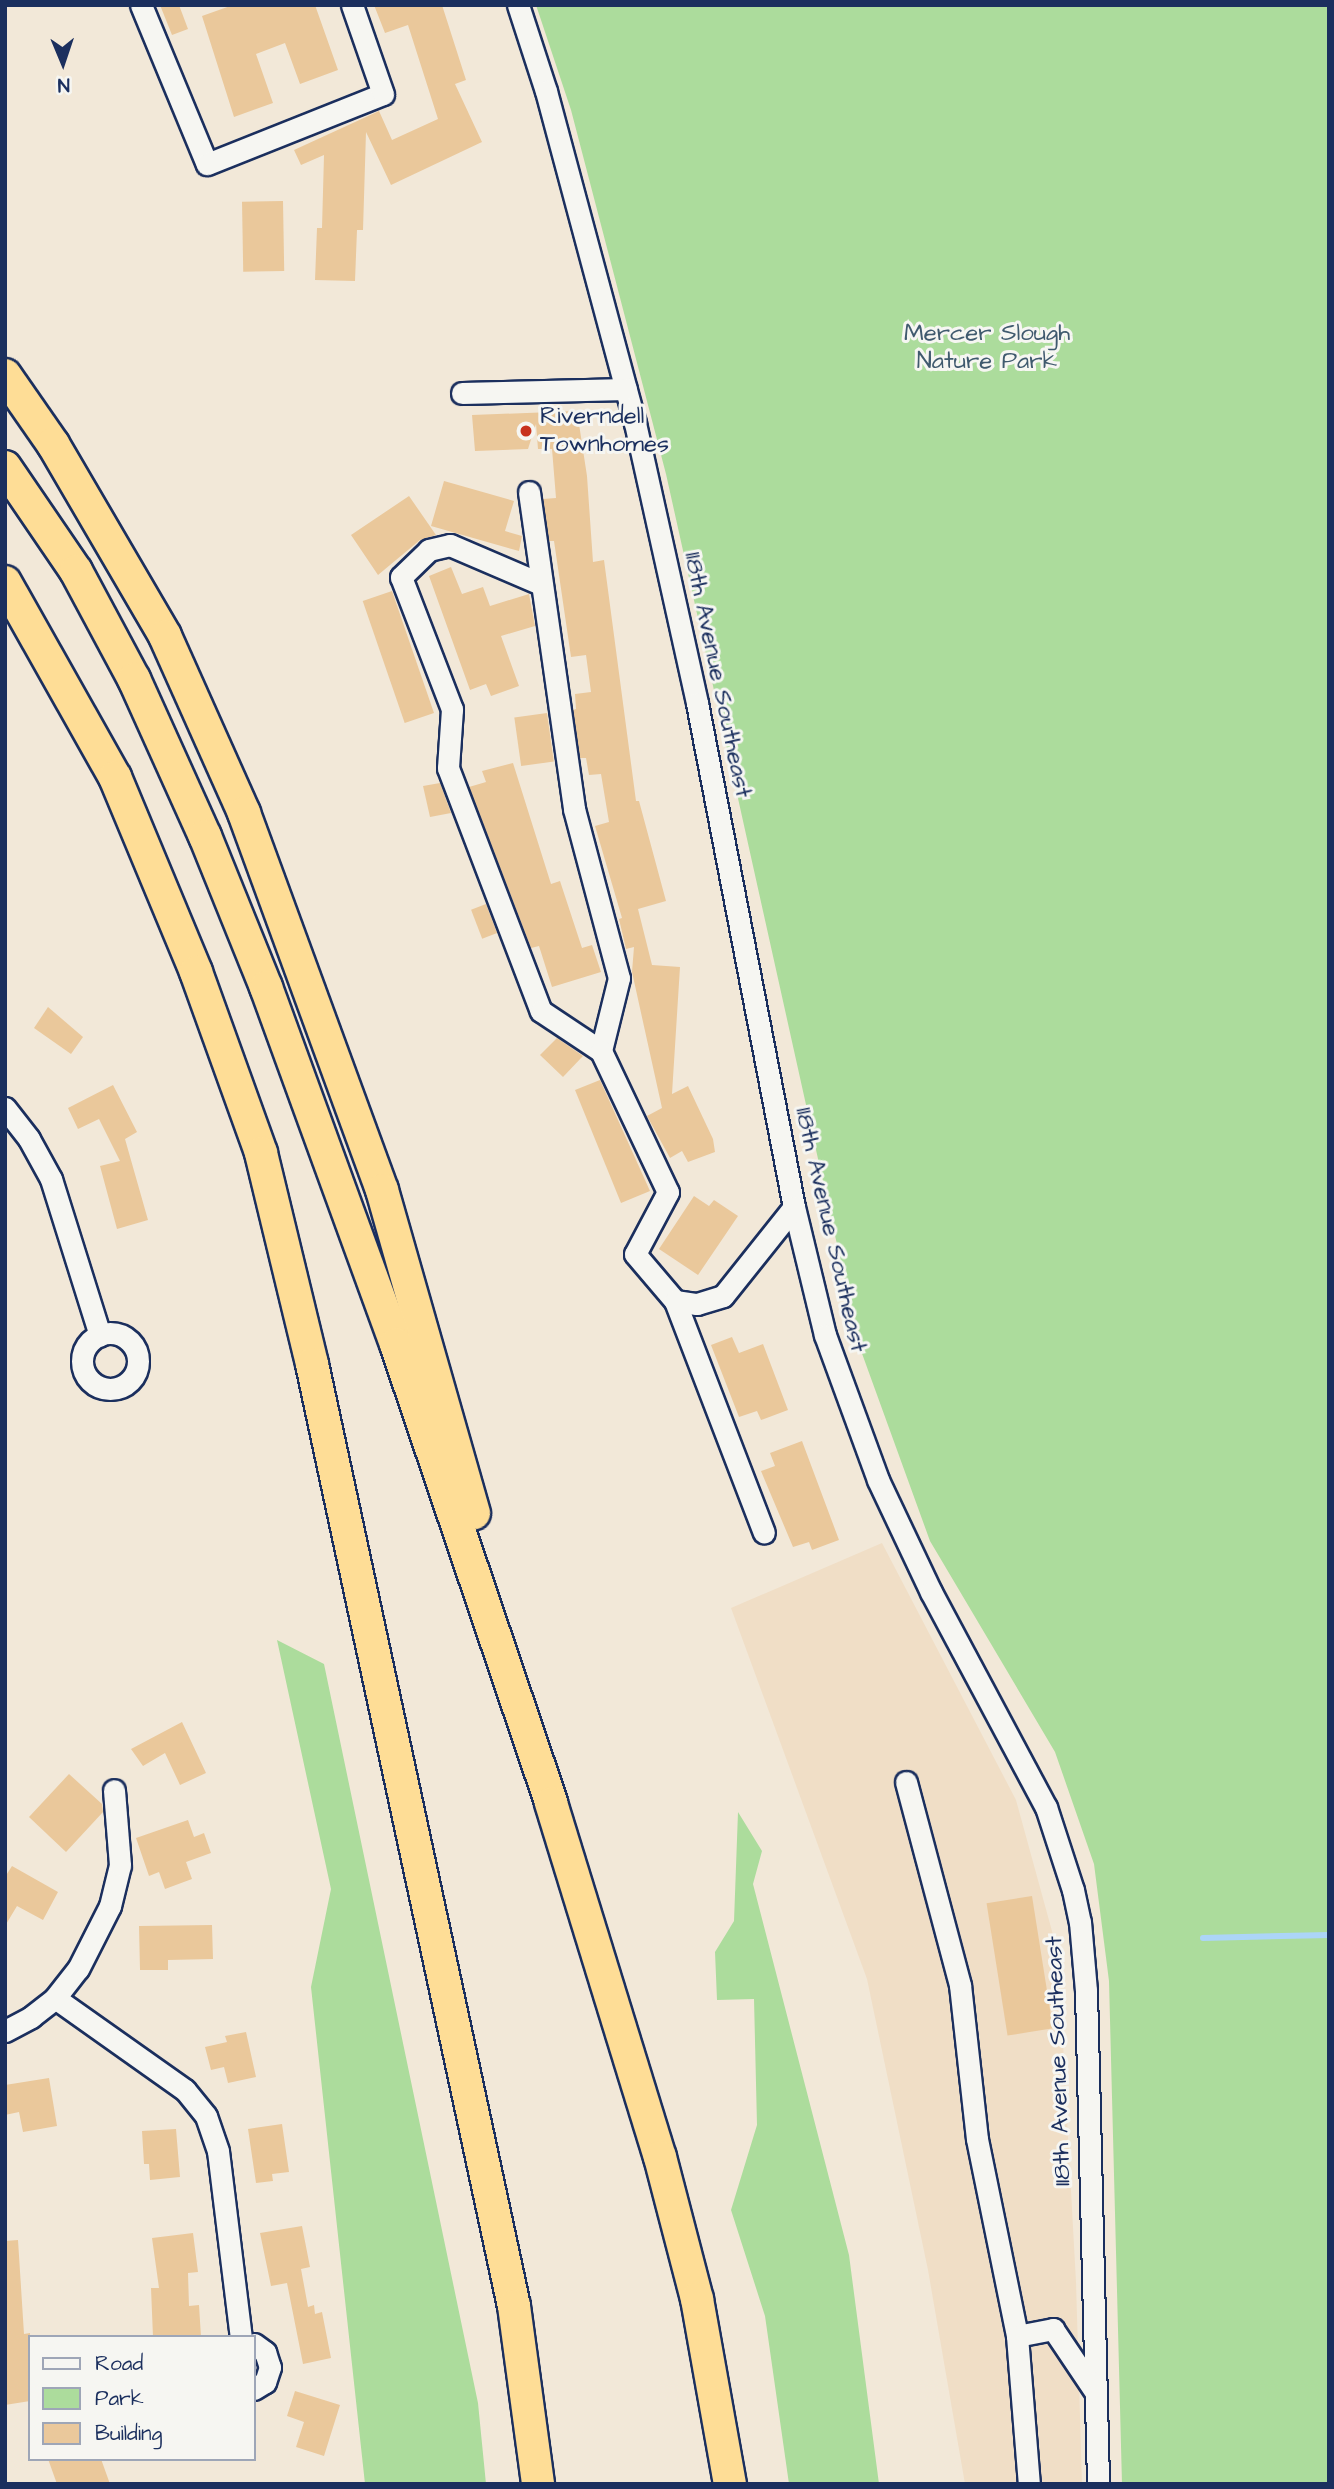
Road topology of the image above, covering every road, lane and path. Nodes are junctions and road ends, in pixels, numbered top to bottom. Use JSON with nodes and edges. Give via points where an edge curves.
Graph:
{"nodes":[{"id":1,"x":141,"y":5,"type":"edge"},
{"id":2,"x":352,"y":5,"type":"edge"},
{"id":3,"x":518,"y":5,"type":"edge"},
{"id":4,"x":5,"y":375,"type":"edge"},
{"id":5,"x":626,"y":389,"type":"junction"},
{"id":6,"x":462,"y":393,"type":"dead end"},
{"id":7,"x":5,"y":467,"type":"edge"},
{"id":8,"x":529,"y":492,"type":"dead end"},
{"id":9,"x":5,"y":582,"type":"edge"},
{"id":10,"x":541,"y":584,"type":"junction"},
{"id":11,"x":601,"y":1051,"type":"junction"},
{"id":12,"x":5,"y":1108,"type":"edge"},
{"id":13,"x":794,"y":1207,"type":"junction"},
{"id":14,"x":675,"y":1301,"type":"junction"},
{"id":15,"x":100,"y":1335,"type":"dead end"},
{"id":16,"x":764,"y":1533,"type":"dead end"},
{"id":17,"x":906,"y":1782,"type":"dead end"},
{"id":18,"x":114,"y":1790,"type":"dead end"},
{"id":19,"x":551,"y":1803,"type":"junction"},
{"id":20,"x":55,"y":1998,"type":"junction"},
{"id":21,"x":5,"y":2031,"type":"edge"},
{"id":22,"x":241,"y":2335,"type":"edge"},
{"id":23,"x":1017,"y":2336,"type":"junction"},
{"id":24,"x":256,"y":2345,"type":"edge"},
{"id":25,"x":256,"y":2388,"type":"edge"},
{"id":26,"x":1096,"y":2393,"type":"junction"},
{"id":27,"x":538,"y":2484,"type":"edge"},
{"id":28,"x":730,"y":2484,"type":"edge"},
{"id":29,"x":1029,"y":2484,"type":"edge"},
{"id":30,"x":1098,"y":2484,"type":"edge"}],
"edges":[{"from":1,"to":2,"type":"street","via":[[207,164],[383,94]]},
{"from":3,"to":5,"type":"street","name":"118th Avenue Southeast"},
{"from":4,"to":19,"type":"highway","via":[[53,444],[164,636],[249,826],[382,1190]]},
{"from":5,"to":6,"type":"street"},
{"from":5,"to":13,"type":"street","name":"118th Avenue Southeast","via":[[697,703]]},
{"from":7,"to":19,"type":"highway","via":[[76,570],[134,679],[210,848],[266,987],[396,1344]]},
{"from":8,"to":10,"type":"street"},
{"from":9,"to":27,"type":"highway","via":[[115,777],[196,972],[261,1153],[312,1364],[514,2306]]},
{"from":10,"to":11,"type":"street","via":[[574,809],[619,978]]},
{"from":10,"to":11,"type":"street","via":[[450,545],[429,550],[401,577],[453,709],[448,768],[541,1011]]},
{"from":11,"to":14,"type":"street","via":[[668,1192],[635,1254]]},
{"from":12,"to":15,"type":"street","via":[[51,1179]]},
{"from":13,"to":14,"type":"street","via":[[723,1296],[697,1304]]},
{"from":13,"to":26,"type":"street","name":"118th Avenue Southeast","via":[[825,1335],[864,1449],[931,1592],[1046,1807],[1073,1890],[1086,1991]]},
{"from":14,"to":16,"type":"street"},
{"from":17,"to":23,"type":"street","via":[[960,1985],[977,2140]]},
{"from":18,"to":20,"type":"street","via":[[120,1865],[116,1889],[90,1946]]},
{"from":19,"to":28,"type":"highway","via":[[664,2170],[697,2299]]},
{"from":20,"to":21,"type":"street"},
{"from":20,"to":22,"type":"street","via":[[185,2090],[206,2116],[218,2151]]},
{"from":23,"to":26,"type":"street","via":[[1053,2329]]},
{"from":23,"to":29,"type":"street"},
{"from":24,"to":25,"type":"street","via":[[265,2351],[271,2367],[265,2382]]},
{"from":26,"to":30,"type":"street","name":"118th Avenue Southeast"}]}
